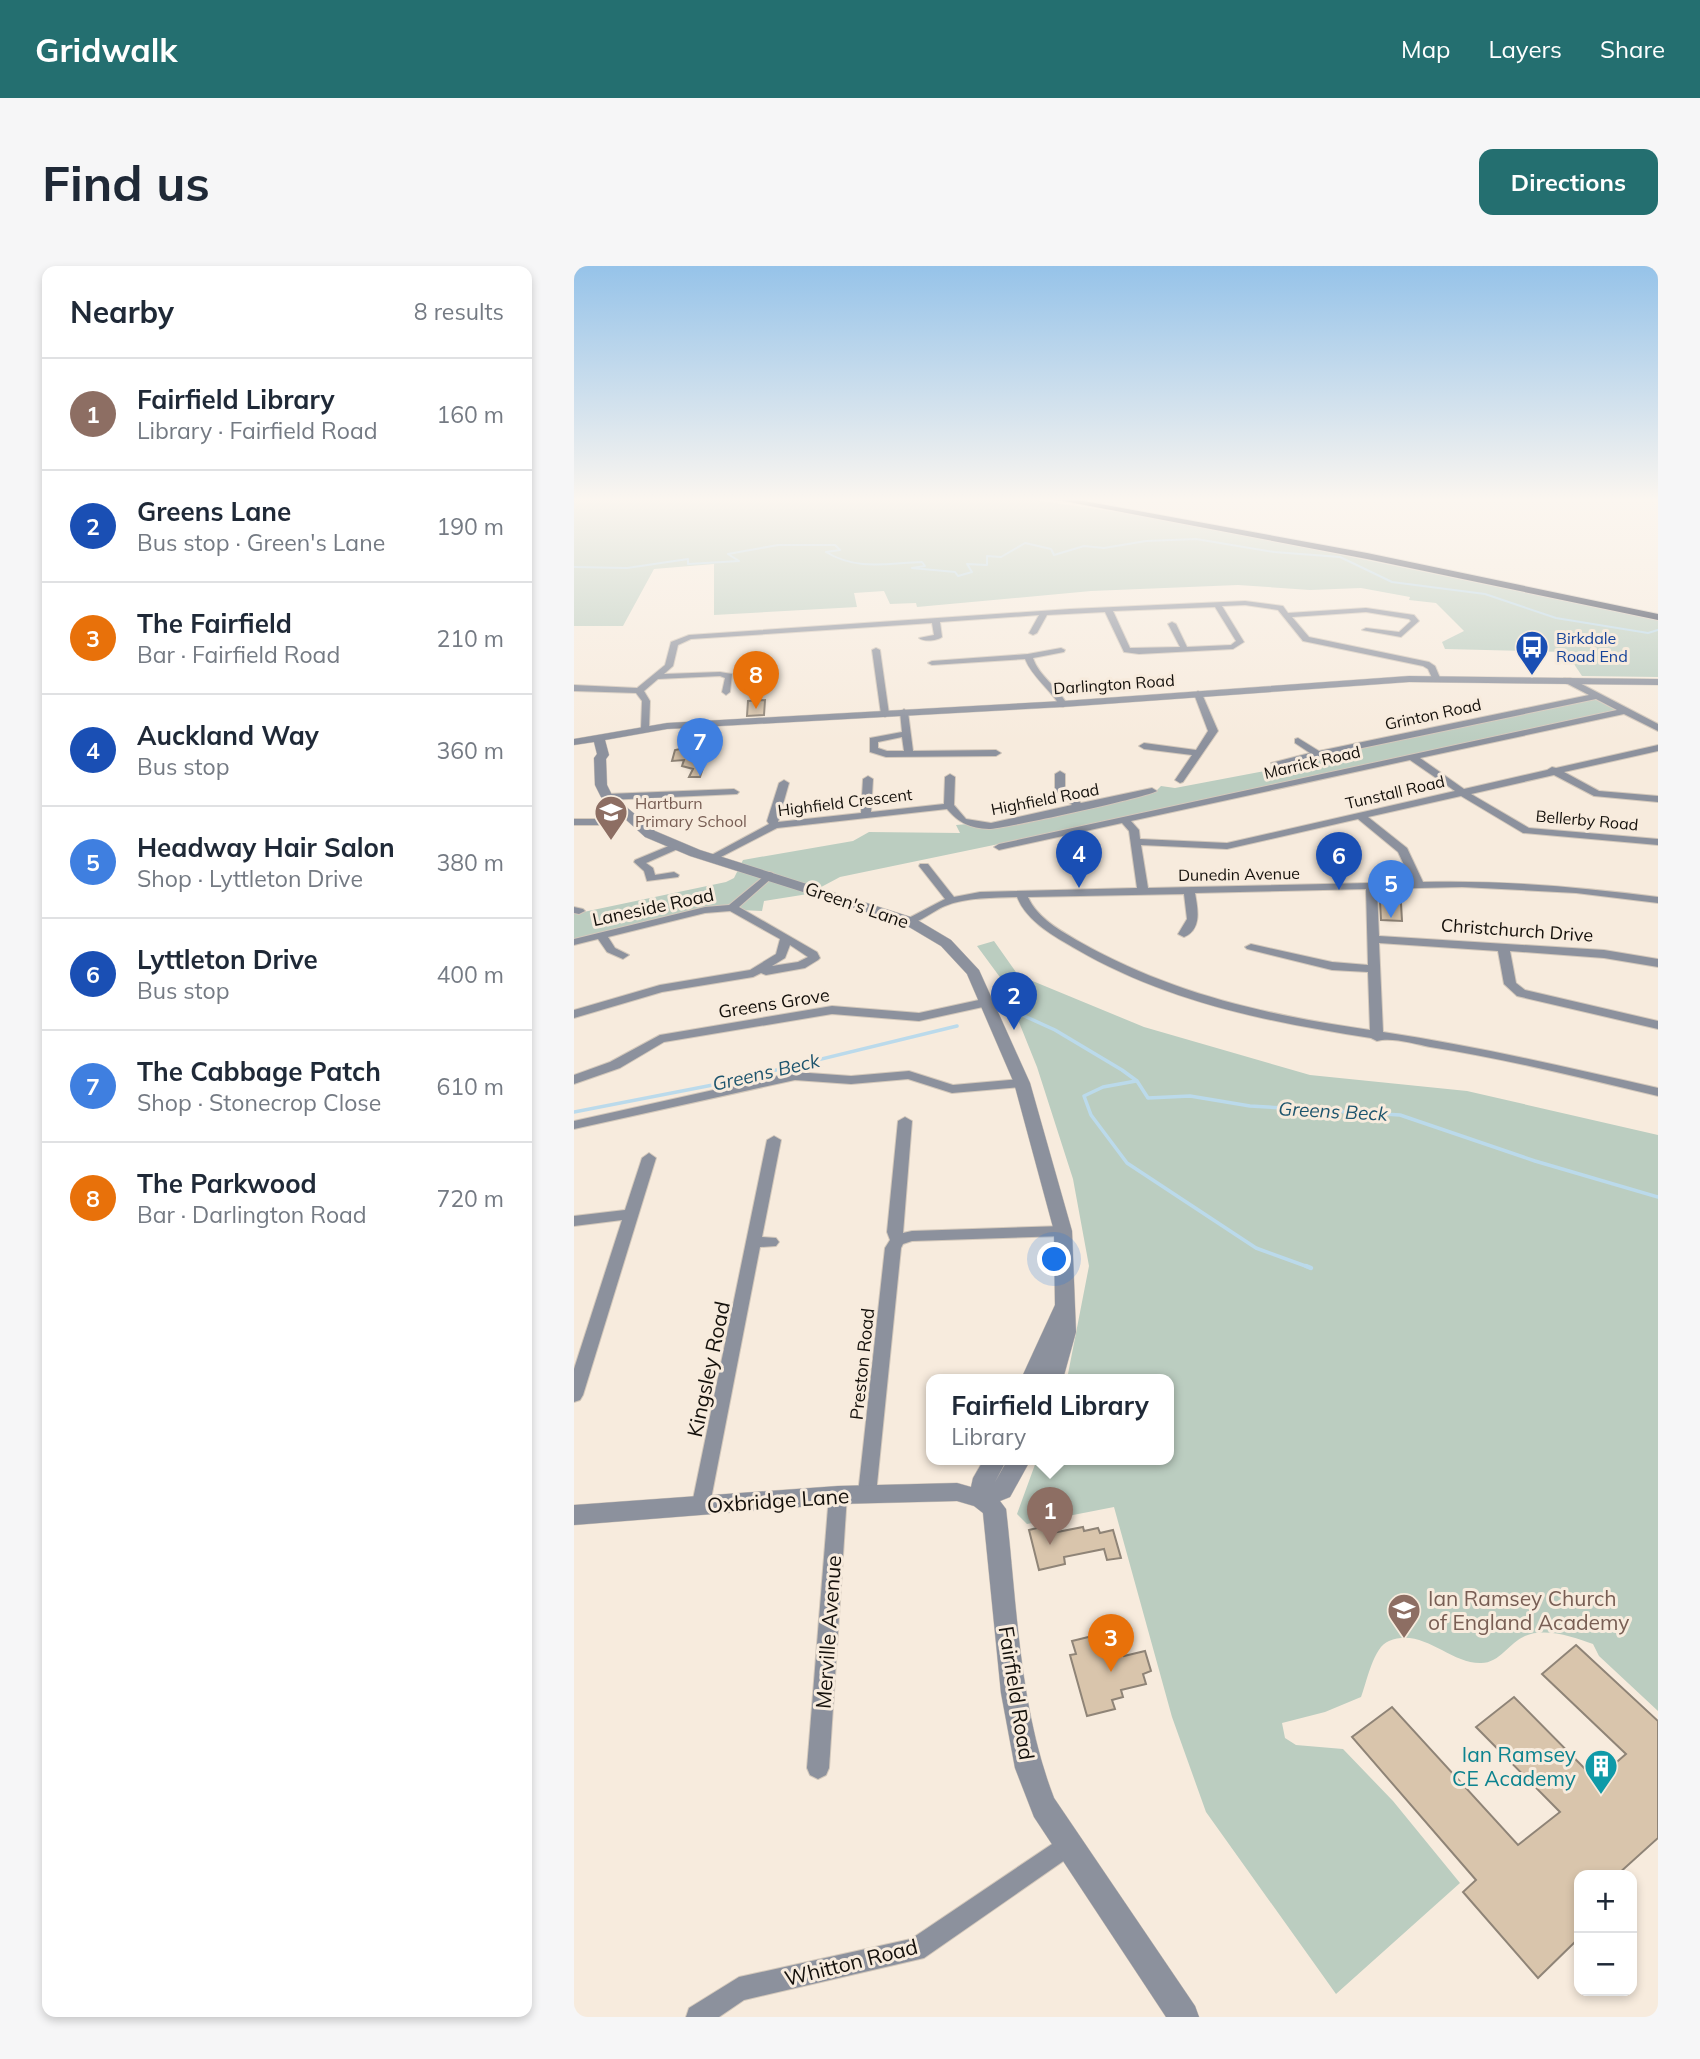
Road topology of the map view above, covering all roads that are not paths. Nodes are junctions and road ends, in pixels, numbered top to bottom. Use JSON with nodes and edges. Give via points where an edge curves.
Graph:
{"nodes":[{"id":1,"x":1473,"y":579,"type":"edge"},
{"id":2,"x":1501,"y":579,"type":"edge"},
{"id":3,"x":1217,"y":604,"type":"junction"},
{"id":4,"x":1108,"y":609,"type":"junction"},
{"id":5,"x":1658,"y":611,"type":"edge"},
{"id":6,"x":1044,"y":613,"type":"junction"},
{"id":7,"x":1287,"y":615,"type":"junction"},
{"id":8,"x":1658,"y":617,"type":"edge"},
{"id":9,"x":936,"y":620,"type":"junction"},
{"id":10,"x":1172,"y":624,"type":"dead end"},
{"id":11,"x":1366,"y":630,"type":"dead end"},
{"id":12,"x":1033,"y":633,"type":"dead end"},
{"id":13,"x":923,"y":638,"type":"dead end"},
{"id":14,"x":876,"y":650,"type":"dead end"},
{"id":15,"x":1061,"y":650,"type":"dead end"},
{"id":16,"x":1185,"y":650,"type":"junction"},
{"id":17,"x":1028,"y":656,"type":"junction"},
{"id":18,"x":932,"y":663,"type":"dead end"},
{"id":19,"x":655,"y":677,"type":"junction"},
{"id":20,"x":1436,"y":678,"type":"junction"},
{"id":21,"x":1567,"y":680,"type":"junction"},
{"id":22,"x":1658,"y":682,"type":"edge"},
{"id":23,"x":574,"y":688,"type":"edge"},
{"id":24,"x":639,"y":691,"type":"junction"},
{"id":25,"x":726,"y":692,"type":"dead end"},
{"id":26,"x":1198,"y":694,"type":"junction"},
{"id":27,"x":1597,"y":696,"type":"junction"},
{"id":28,"x":1580,"y":699,"type":"junction"},
{"id":29,"x":1063,"y":704,"type":"junction"},
{"id":30,"x":1625,"y":711,"type":"junction"},
{"id":31,"x":904,"y":712,"type":"junction"},
{"id":32,"x":885,"y":714,"type":"junction"},
{"id":33,"x":1609,"y":715,"type":"junction"},
{"id":34,"x":1658,"y":728,"type":"edge"},
{"id":35,"x":645,"y":729,"type":"junction"},
{"id":36,"x":906,"y":734,"type":"junction"},
{"id":37,"x":598,"y":737,"type":"junction"},
{"id":38,"x":579,"y":741,"type":"edge"},
{"id":39,"x":1298,"y":741,"type":"dead end"},
{"id":40,"x":1144,"y":746,"type":"dead end"},
{"id":41,"x":1658,"y":748,"type":"edge"},
{"id":42,"x":996,"y":753,"type":"dead end"},
{"id":43,"x":1198,"y":753,"type":"junction"},
{"id":44,"x":909,"y":754,"type":"junction"},
{"id":45,"x":1317,"y":754,"type":"junction"},
{"id":46,"x":1410,"y":756,"type":"junction"},
{"id":47,"x":600,"y":758,"type":"junction"},
{"id":48,"x":1285,"y":763,"type":"dead end"},
{"id":49,"x":1552,"y":770,"type":"junction"},
{"id":50,"x":1060,"y":775,"type":"dead end"},
{"id":51,"x":950,"y":777,"type":"dead end"},
{"id":52,"x":868,"y":779,"type":"dead end"},
{"id":53,"x":1180,"y":780,"type":"dead end"},
{"id":54,"x":784,"y":783,"type":"dead end"},
{"id":55,"x":1152,"y":791,"type":"dead end"},
{"id":56,"x":734,"y":792,"type":"dead end"},
{"id":57,"x":1466,"y":792,"type":"junction"},
{"id":58,"x":607,"y":797,"type":"junction"},
{"id":59,"x":1658,"y":799,"type":"edge"},
{"id":60,"x":949,"y":806,"type":"junction"},
{"id":61,"x":1080,"y":808,"type":"junction"},
{"id":62,"x":866,"y":813,"type":"junction"},
{"id":63,"x":626,"y":816,"type":"junction"},
{"id":64,"x":1360,"y":816,"type":"junction"},
{"id":65,"x":1124,"y":820,"type":"junction"},
{"id":66,"x":574,"y":822,"type":"edge"},
{"id":67,"x":775,"y":825,"type":"junction"},
{"id":68,"x":1137,"y":842,"type":"junction"},
{"id":69,"x":1658,"y":842,"type":"edge"},
{"id":70,"x":676,"y":846,"type":"junction"},
{"id":71,"x":1003,"y":846,"type":"dead end"},
{"id":72,"x":711,"y":858,"type":"junction"},
{"id":73,"x":924,"y":866,"type":"dead end"},
{"id":74,"x":674,"y":875,"type":"dead end"},
{"id":75,"x":769,"y":875,"type":"junction"},
{"id":76,"x":1419,"y":885,"type":"junction"},
{"id":77,"x":1371,"y":886,"type":"junction"},
{"id":78,"x":1189,"y":891,"type":"junction"},
{"id":79,"x":1143,"y":892,"type":"junction"},
{"id":80,"x":1021,"y":894,"type":"junction"},
{"id":81,"x":951,"y":900,"type":"junction"},
{"id":82,"x":1658,"y":900,"type":"edge"},
{"id":83,"x":732,"y":908,"type":"junction"},
{"id":84,"x":909,"y":921,"type":"junction"},
{"id":85,"x":1184,"y":934,"type":"dead end"},
{"id":86,"x":602,"y":936,"type":"junction"},
{"id":87,"x":786,"y":938,"type":"junction"},
{"id":88,"x":1373,"y":939,"type":"junction"},
{"id":89,"x":574,"y":942,"type":"edge"},
{"id":90,"x":1503,"y":946,"type":"junction"},
{"id":91,"x":1251,"y":947,"type":"dead end"},
{"id":92,"x":623,"y":955,"type":"dead end"},
{"id":93,"x":1658,"y":963,"type":"edge"},
{"id":94,"x":1375,"y":969,"type":"junction"},
{"id":95,"x":753,"y":973,"type":"junction"},
{"id":96,"x":988,"y":1002,"type":"junction"},
{"id":97,"x":574,"y":1014,"type":"edge"},
{"id":98,"x":1658,"y":1025,"type":"edge"},
{"id":99,"x":1377,"y":1037,"type":"junction"},
{"id":100,"x":839,"y":1067,"type":"dead end"},
{"id":101,"x":831,"y":1079,"type":"junction"},
{"id":102,"x":574,"y":1080,"type":"edge"},
{"id":103,"x":1022,"y":1083,"type":"junction"},
{"id":104,"x":1658,"y":1092,"type":"edge"},
{"id":105,"x":905,"y":1121,"type":"dead end"},
{"id":106,"x":574,"y":1125,"type":"edge"},
{"id":107,"x":774,"y":1140,"type":"dead end"},
{"id":108,"x":649,"y":1158,"type":"dead end"},
{"id":109,"x":632,"y":1214,"type":"junction"},
{"id":110,"x":574,"y":1222,"type":"edge"},
{"id":111,"x":1063,"y":1231,"type":"junction"},
{"id":112,"x":898,"y":1240,"type":"junction"},
{"id":113,"x":754,"y":1242,"type":"junction"},
{"id":114,"x":771,"y":1242,"type":"dead end"},
{"id":115,"x":1065,"y":1304,"type":"junction"},
{"id":116,"x":1033,"y":1374,"type":"edge"},
{"id":117,"x":1053,"y":1374,"type":"edge"},
{"id":118,"x":574,"y":1395,"type":"edge"},
{"id":119,"x":992,"y":1465,"type":"edge"},
{"id":120,"x":1016,"y":1465,"type":"edge"},
{"id":121,"x":867,"y":1494,"type":"junction"},
{"id":122,"x":838,"y":1496,"type":"junction"},
{"id":123,"x":981,"y":1499,"type":"junction"},
{"id":124,"x":701,"y":1504,"type":"junction"},
{"id":125,"x":574,"y":1515,"type":"edge"},
{"id":126,"x":818,"y":1768,"type":"dead end"},
{"id":127,"x":1067,"y":1845,"type":"junction"},
{"id":128,"x":698,"y":2017,"type":"edge"},
{"id":129,"x":1184,"y":2017,"type":"edge"}],
"edges":[{"from":1,"to":8,"type":"highway"},
{"from":2,"to":5,"type":"highway"},
{"from":3,"to":4,"type":"street"},
{"from":3,"to":7,"type":"street","via":[[1272,605]]},
{"from":3,"to":16,"type":"street","via":[[1240,642],[1233,647]]},
{"from":4,"to":6,"type":"street"},
{"from":4,"to":16,"type":"street","via":[[1127,650]]},
{"from":6,"to":9,"type":"street"},
{"from":6,"to":12,"type":"street"},
{"from":7,"to":11,"type":"street","via":[[1366,610],[1415,621],[1401,635]]},
{"from":7,"to":20,"type":"street","via":[[1306,639],[1426,664]]},
{"from":9,"to":13,"type":"street","via":[[938,637]]},
{"from":9,"to":19,"type":"street","via":[[689,637],[674,644],[669,667]]},
{"from":10,"to":16,"type":"street"},
{"from":14,"to":32,"type":"street"},
{"from":15,"to":17,"type":"street"},
{"from":17,"to":18,"type":"street"},
{"from":17,"to":29,"type":"street"},
{"from":19,"to":24,"type":"street"},
{"from":19,"to":25,"type":"street","via":[[720,674],[729,676]]},
{"from":20,"to":21,"type":"street","name":"Darlington Road"},
{"from":20,"to":26,"type":"street","name":"Darlington Road"},
{"from":21,"to":22,"type":"street","name":"Darlington Road"},
{"from":21,"to":27,"type":"street"},
{"from":23,"to":24,"type":"street"},
{"from":24,"to":35,"type":"street","via":[[646,701]]},
{"from":26,"to":29,"type":"street","name":"Darlington Road"},
{"from":26,"to":43,"type":"street","via":[[1213,731]]},
{"from":27,"to":28,"type":"street","name":"Grinton Road"},
{"from":27,"to":30,"type":"street"},
{"from":28,"to":33,"type":"street","via":[[1579,705]]},
{"from":28,"to":45,"type":"street","name":"Grinton Road"},
{"from":29,"to":31,"type":"street","name":"Darlington Road"},
{"from":30,"to":33,"type":"street","name":"Marrick Road"},
{"from":30,"to":34,"type":"street"},
{"from":31,"to":32,"type":"street","name":"Darlington Road"},
{"from":31,"to":36,"type":"street"},
{"from":32,"to":35,"type":"street","name":"Darlington Road"},
{"from":33,"to":46,"type":"street","name":"Marrick Road"},
{"from":35,"to":37,"type":"street","name":"Darlington Road"},
{"from":36,"to":44,"type":"street"},
{"from":36,"to":44,"type":"street","via":[[873,740],[873,750]]},
{"from":37,"to":38,"type":"street","name":"Darlington Road"},
{"from":37,"to":47,"type":"street"},
{"from":38,"to":47,"type":"street"},
{"from":39,"to":45,"type":"street"},
{"from":40,"to":43,"type":"street"},
{"from":41,"to":49,"type":"street","name":"Tunstall Road"},
{"from":42,"to":44,"type":"street"},
{"from":43,"to":53,"type":"street"},
{"from":45,"to":48,"type":"street","name":"Grinton Road"},
{"from":46,"to":57,"type":"street","name":"Bellerby Road"},
{"from":46,"to":65,"type":"street","name":"Marrick Road"},
{"from":47,"to":58,"type":"street","via":[[600,783]]},
{"from":49,"to":57,"type":"street","name":"Tunstall Road"},
{"from":49,"to":59,"type":"street","via":[[1597,794]]},
{"from":50,"to":61,"type":"street","via":[[1060,789]]},
{"from":51,"to":60,"type":"street"},
{"from":52,"to":62,"type":"street"},
{"from":54,"to":67,"type":"street","via":[[772,821]]},
{"from":55,"to":61,"type":"street","name":"Highfield Road"},
{"from":56,"to":58,"type":"street"},
{"from":57,"to":64,"type":"street","name":"Tunstall Road"},
{"from":57,"to":69,"type":"street","name":"Bellerby Road","via":[[1527,831]]},
{"from":58,"to":63,"type":"street","name":"Green's Lane"},
{"from":60,"to":61,"type":"street","name":"Highfield Road","via":[[963,821],[991,827]]},
{"from":60,"to":62,"type":"street","name":"Highfield Crescent"},
{"from":62,"to":67,"type":"street","name":"Highfield Crescent"},
{"from":63,"to":66,"type":"street"},
{"from":63,"to":70,"type":"street","name":"Green's Lane"},
{"from":64,"to":68,"type":"street","name":"Tunstall Road","via":[[1227,846]]},
{"from":64,"to":76,"type":"street","via":[[1404,850]]},
{"from":65,"to":68,"type":"street","via":[[1134,830]]},
{"from":65,"to":71,"type":"street","name":"Marrick Road"},
{"from":67,"to":72,"type":"street","name":"Highfield Crescent"},
{"from":68,"to":79,"type":"street"},
{"from":70,"to":72,"type":"street","name":"Green's Lane"},
{"from":70,"to":74,"type":"street","via":[[636,860],[649,870],[651,879]]},
{"from":72,"to":75,"type":"street","name":"Green's Lane"},
{"from":73,"to":81,"type":"street"},
{"from":75,"to":83,"type":"street","name":"Laneside Road"},
{"from":75,"to":84,"type":"street","name":"Green's Lane"},
{"from":76,"to":77,"type":"street","name":"Dunedin Avenue"},
{"from":76,"to":82,"type":"street","name":"Dunedin Avenue","via":[[1516,886]]},
{"from":77,"to":78,"type":"street","name":"Dunedin Avenue"},
{"from":77,"to":88,"type":"street"},
{"from":78,"to":79,"type":"street","name":"Dunedin Avenue"},
{"from":78,"to":85,"type":"street","via":[[1194,918]]},
{"from":79,"to":80,"type":"street","name":"Dunedin Avenue"},
{"from":80,"to":81,"type":"street","name":"Dunedin Avenue"},
{"from":80,"to":99,"type":"street","via":[[1023,904],[1049,927],[1143,979],[1257,1016]]},
{"from":81,"to":84,"type":"street","name":"Dunedin Avenue"},
{"from":83,"to":86,"type":"street","name":"Laneside Road","via":[[705,910]]},
{"from":83,"to":87,"type":"street"},
{"from":84,"to":96,"type":"street","name":"Green's Lane","via":[[961,956]]},
{"from":86,"to":89,"type":"street","name":"Laneside Road"},
{"from":86,"to":92,"type":"street","via":[[611,950]]},
{"from":87,"to":95,"type":"street","via":[[781,956]]},
{"from":87,"to":95,"type":"street","via":[[814,958],[801,965]]},
{"from":88,"to":90,"type":"street","name":"Christchurch Drive"},
{"from":88,"to":94,"type":"street"},
{"from":90,"to":93,"type":"street","name":"Christchurch Drive"},
{"from":90,"to":98,"type":"street","via":[[1510,984],[1521,993]]},
{"from":91,"to":94,"type":"street","via":[[1332,967]]},
{"from":94,"to":99,"type":"street"},
{"from":95,"to":97,"type":"street","via":[[660,989]]},
{"from":96,"to":102,"type":"street","name":"Greens Grove","via":[[919,1017],[832,1010],[660,1039],[615,1065]]},
{"from":96,"to":103,"type":"street","name":"Green's Lane"},
{"from":99,"to":104,"type":"street","via":[[1457,1047]]},
{"from":100,"to":101,"type":"street"},
{"from":101,"to":103,"type":"street","via":[[909,1075],[952,1088]]},
{"from":101,"to":106,"type":"street","via":[[795,1076]]},
{"from":103,"to":111,"type":"street","name":"Green's Lane"},
{"from":105,"to":112,"type":"street","name":"Preston Road"},
{"from":107,"to":113,"type":"street","name":"Kingsley Road"},
{"from":108,"to":109,"type":"street"},
{"from":109,"to":110,"type":"street"},
{"from":109,"to":118,"type":"street"},
{"from":111,"to":112,"type":"street"},
{"from":111,"to":115,"type":"street","name":"Green's Lane"},
{"from":112,"to":121,"type":"street","name":"Preston Road","via":[[893,1248]]},
{"from":113,"to":114,"type":"street"},
{"from":113,"to":124,"type":"street","name":"Kingsley Road"},
{"from":115,"to":116,"type":"street","name":"Green's Lane"},
{"from":115,"to":117,"type":"street","name":"Green's Lane","via":[[1066,1332]]},
{"from":119,"to":123,"type":"street","via":[[984,1478]]},
{"from":120,"to":123,"type":"street","via":[[1002,1489]]},
{"from":121,"to":122,"type":"street","name":"Oxbridge Lane"},
{"from":121,"to":123,"type":"street","name":"Oxbridge Lane","via":[[957,1492]]},
{"from":122,"to":124,"type":"street","name":"Oxbridge Lane"},
{"from":122,"to":126,"type":"street","name":"Merville Avenue"},
{"from":123,"to":127,"type":"street","name":"Fairfield Road","via":[[994,1509],[996,1518],[1007,1641],[1024,1745],[1044,1807]]},
{"from":124,"to":125,"type":"street","name":"Oxbridge Lane"},
{"from":127,"to":128,"type":"street","name":"Whitton Road","via":[[916,1950],[739,1989]]},
{"from":127,"to":129,"type":"street","name":"Fairfield Road"}]}
